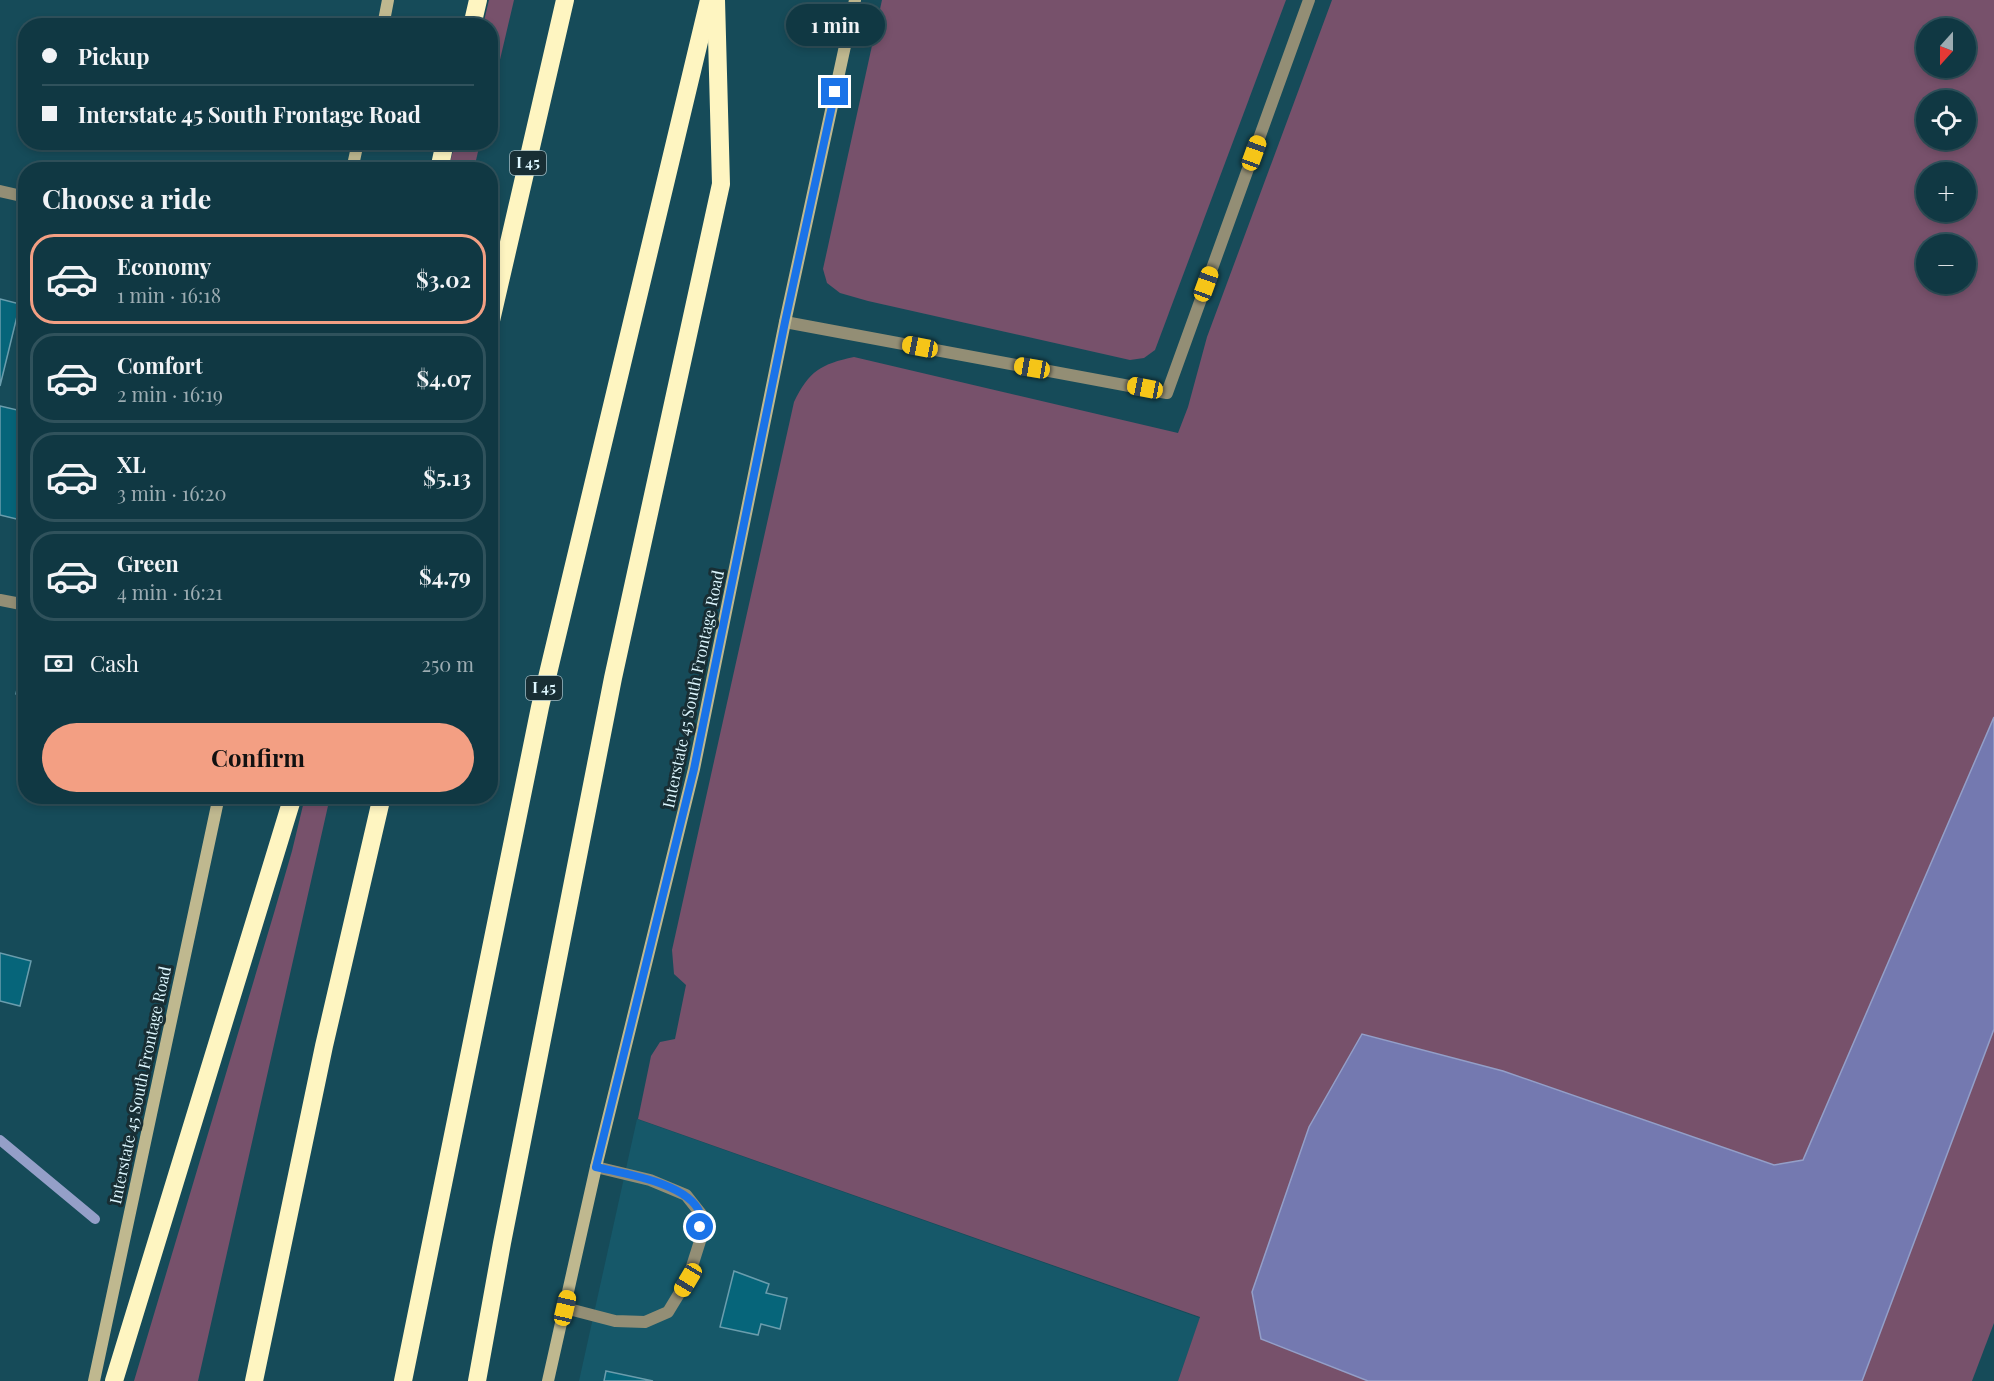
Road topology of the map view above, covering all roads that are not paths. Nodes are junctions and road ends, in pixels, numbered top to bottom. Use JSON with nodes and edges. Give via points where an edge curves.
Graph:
{"nodes":[{"id":1,"x":388,"y":0,"type":"edge"},
{"id":2,"x":478,"y":0,"type":"edge"},
{"id":3,"x":566,"y":0,"type":"edge"},
{"id":4,"x":709,"y":0,"type":"edge"},
{"id":5,"x":716,"y":0,"type":"edge"},
{"id":6,"x":855,"y":0,"type":"edge"},
{"id":7,"x":1309,"y":0,"type":"edge"},
{"id":8,"x":385,"y":18,"type":"edge"},
{"id":9,"x":474,"y":18,"type":"edge"},
{"id":10,"x":0,"y":191,"type":"edge"},
{"id":11,"x":18,"y":195,"type":"edge"},
{"id":12,"x":498,"y":291,"type":"edge"},
{"id":13,"x":785,"y":322,"type":"junction"},
{"id":14,"x":0,"y":600,"type":"edge"},
{"id":15,"x":18,"y":604,"type":"edge"},
{"id":16,"x":217,"y":804,"type":"edge"},
{"id":17,"x":291,"y":804,"type":"edge"},
{"id":18,"x":380,"y":804,"type":"edge"},
{"id":19,"x":596,"y":1167,"type":"junction"},
{"id":20,"x":565,"y":1308,"type":"junction"},
{"id":21,"x":94,"y":1381,"type":"edge"},
{"id":22,"x":114,"y":1381,"type":"edge"},
{"id":23,"x":254,"y":1381,"type":"edge"},
{"id":24,"x":404,"y":1381,"type":"edge"},
{"id":25,"x":477,"y":1381,"type":"edge"},
{"id":26,"x":548,"y":1381,"type":"edge"}],
"edges":[{"from":1,"to":8,"type":"main road"},
{"from":2,"to":9,"type":"highway"},
{"from":3,"to":12,"type":"highway","number":"I 45"},
{"from":4,"to":24,"type":"highway","number":"I 45","via":[[540,706]]},
{"from":5,"to":25,"type":"highway","via":[[721,184],[613,678]]},
{"from":6,"to":13,"type":"main road","name":"Interstate 45 South Frontage Road"},
{"from":7,"to":13,"type":"lane","via":[[1167,393]]},
{"from":10,"to":11,"type":"lane"},
{"from":13,"to":19,"type":"main road","name":"Interstate 45 South Frontage Road","via":[[694,769]]},
{"from":14,"to":15,"type":"lane"},
{"from":16,"to":21,"type":"main road","name":"Interstate 45 South Frontage Road"},
{"from":17,"to":22,"type":"highway"},
{"from":18,"to":23,"type":"highway"},
{"from":19,"to":20,"type":"main road","name":"Interstate 45 South Frontage Road"},
{"from":19,"to":20,"type":"lane","via":[[650,1180],[686,1195],[701,1214],[700,1241],[688,1280],[668,1312],[645,1322],[615,1321]]},
{"from":20,"to":26,"type":"main road","name":"Interstate 45 South Frontage Road"}]}
